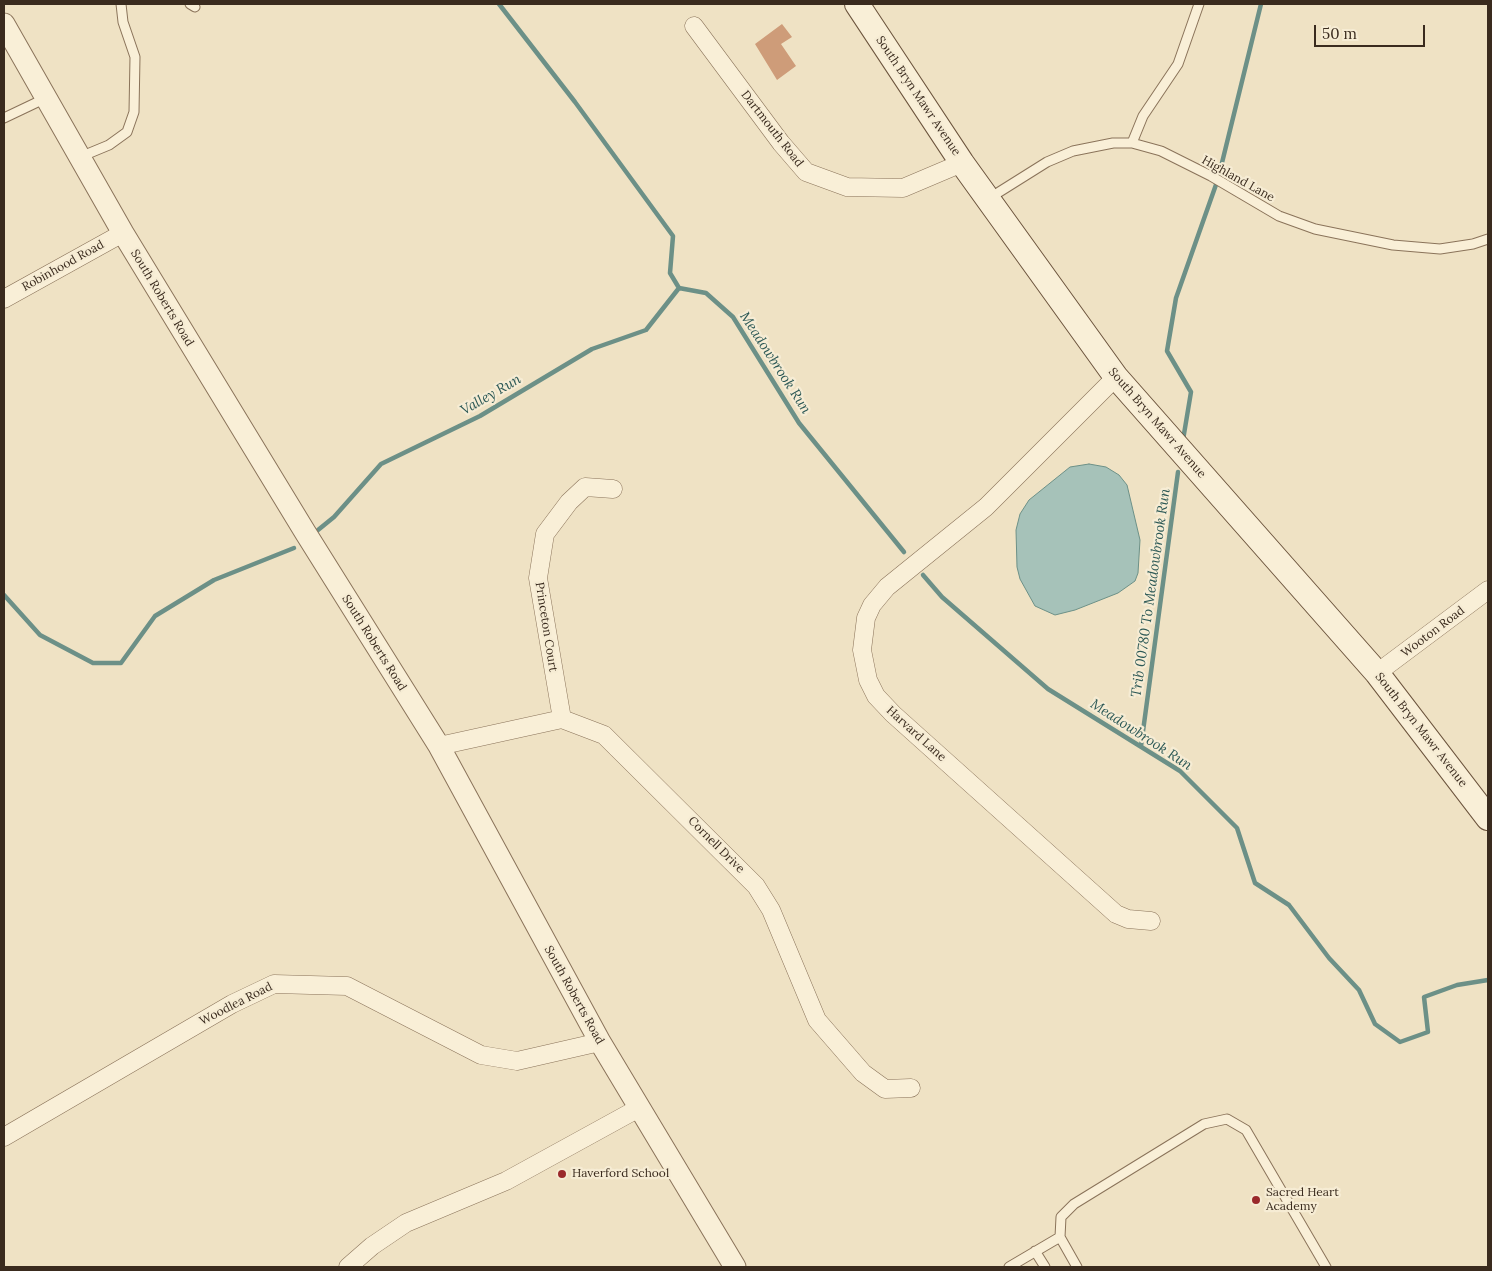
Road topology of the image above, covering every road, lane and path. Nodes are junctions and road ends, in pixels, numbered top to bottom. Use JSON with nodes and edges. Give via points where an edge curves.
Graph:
{"nodes":[{"id":1,"x":121,"y":4,"type":"edge"},
{"id":2,"x":857,"y":4,"type":"edge"},
{"id":3,"x":1199,"y":4,"type":"edge"},
{"id":4,"x":4,"y":24,"type":"edge"},
{"id":5,"x":694,"y":26,"type":"dead end"},
{"id":6,"x":46,"y":98,"type":"junction"},
{"id":7,"x":4,"y":118,"type":"edge"},
{"id":8,"x":1132,"y":143,"type":"junction"},
{"id":9,"x":80,"y":157,"type":"junction"},
{"id":10,"x":962,"y":163,"type":"junction"},
{"id":11,"x":988,"y":199,"type":"junction"},
{"id":12,"x":123,"y":233,"type":"junction"},
{"id":13,"x":1488,"y":239,"type":"edge"},
{"id":14,"x":4,"y":299,"type":"edge"},
{"id":15,"x":1116,"y":377,"type":"junction"},
{"id":16,"x":613,"y":488,"type":"dead end"},
{"id":17,"x":1488,"y":590,"type":"edge"},
{"id":18,"x":1377,"y":673,"type":"junction"},
{"id":19,"x":562,"y":719,"type":"junction"},
{"id":20,"x":439,"y":746,"type":"junction"},
{"id":21,"x":1488,"y":818,"type":"edge"},
{"id":22,"x":1151,"y":921,"type":"dead end"},
{"id":23,"x":600,"y":1042,"type":"junction"},
{"id":24,"x":911,"y":1088,"type":"dead end"},
{"id":25,"x":640,"y":1108,"type":"junction"},
{"id":26,"x":4,"y":1137,"type":"edge"},
{"id":27,"x":1060,"y":1237,"type":"junction"},
{"id":28,"x":1035,"y":1251,"type":"junction"},
{"id":29,"x":348,"y":1267,"type":"edge"},
{"id":30,"x":735,"y":1267,"type":"edge"},
{"id":31,"x":1009,"y":1267,"type":"edge"},
{"id":32,"x":1045,"y":1267,"type":"edge"},
{"id":33,"x":1076,"y":1267,"type":"edge"},
{"id":34,"x":1326,"y":1267,"type":"edge"}],
"edges":[{"from":1,"to":9,"type":"lane","via":[[123,22],[135,57],[134,112],[127,132]]},
{"from":2,"to":10,"type":"main road","name":"South Bryn Mawr Avenue"},
{"from":3,"to":8,"type":"lane","via":[[1178,64],[1143,116]]},
{"from":4,"to":6,"type":"street","name":"South Roberts Road"},
{"from":5,"to":10,"type":"street","name":"Dartmouth Road","via":[[780,143],[806,172],[847,187],[903,188]]},
{"from":6,"to":7,"type":"lane"},
{"from":6,"to":9,"type":"street","name":"South Roberts Road"},
{"from":8,"to":11,"type":"lane","name":"Highland Lane","via":[[1113,143],[1073,151],[1047,162]]},
{"from":8,"to":13,"type":"lane","name":"Highland Lane","via":[[1161,151],[1279,216],[1314,229],[1393,245],[1440,249]]},
{"from":9,"to":12,"type":"street","name":"South Roberts Road"},
{"from":10,"to":11,"type":"main road","name":"South Bryn Mawr Avenue"},
{"from":11,"to":15,"type":"main road","name":"South Bryn Mawr Avenue"},
{"from":12,"to":14,"type":"street","name":"Robinhood Road"},
{"from":12,"to":20,"type":"street","name":"South Roberts Road"},
{"from":15,"to":18,"type":"main road","name":"South Bryn Mawr Avenue"},
{"from":15,"to":22,"type":"street","name":"Harvard Lane","via":[[986,507],[887,587],[866,618],[862,650],[868,680],[876,696],[893,714],[1116,914],[1128,919]]},
{"from":16,"to":19,"type":"street","name":"Princeton Court","via":[[585,488],[569,502],[546,534],[538,578]]},
{"from":17,"to":18,"type":"street","name":"Wooton Road"},
{"from":18,"to":21,"type":"main road","name":"South Bryn Mawr Avenue"},
{"from":19,"to":20,"type":"street"},
{"from":19,"to":24,"type":"street","name":"Cornell Drive","via":[[604,735],[756,886],[771,910],[817,1020],[864,1073],[885,1089]]},
{"from":20,"to":23,"type":"street","name":"South Roberts Road"},
{"from":23,"to":25,"type":"street","name":"South Roberts Road"},
{"from":23,"to":26,"type":"street","name":"Woodlea Road","via":[[517,1061],[481,1055],[347,986],[274,984],[232,1004]]},
{"from":25,"to":29,"type":"street","via":[[506,1181],[406,1223]]},
{"from":25,"to":30,"type":"street","name":"South Roberts Road"},
{"from":27,"to":28,"type":"lane"},
{"from":27,"to":33,"type":"lane"},
{"from":27,"to":34,"type":"lane","via":[[1061,1217],[1074,1204],[1204,1124],[1227,1119],[1246,1130]]},
{"from":28,"to":31,"type":"lane"},
{"from":28,"to":32,"type":"lane"}]}
